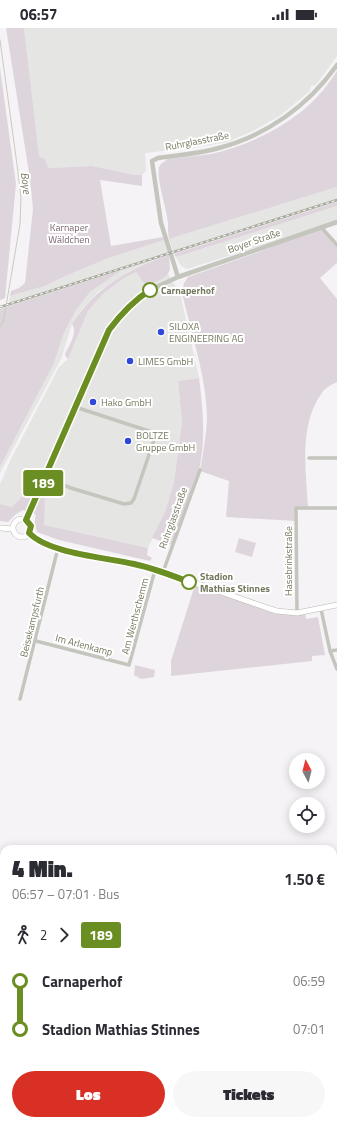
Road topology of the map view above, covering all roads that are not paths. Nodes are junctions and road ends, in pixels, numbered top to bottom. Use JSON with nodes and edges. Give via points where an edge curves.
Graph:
{"nodes":[{"id":1,"x":337,"y":65,"type":"edge"},
{"id":2,"x":337,"y":222,"type":"edge"},
{"id":3,"x":321,"y":227,"type":"junction"},
{"id":4,"x":337,"y":245,"type":"edge"},
{"id":5,"x":178,"y":277,"type":"junction"},
{"id":6,"x":76,"y":407,"type":"junction"},
{"id":7,"x":309,"y":458,"type":"dead end"},
{"id":8,"x":337,"y":458,"type":"edge"},
{"id":9,"x":200,"y":470,"type":"dead end"},
{"id":10,"x":45,"y":478,"type":"junction"},
{"id":11,"x":337,"y":508,"type":"edge"},
{"id":12,"x":26,"y":520,"type":"junction"},
{"id":13,"x":0,"y":528,"type":"edge"},
{"id":14,"x":13,"y":529,"type":"junction"},
{"id":15,"x":29,"y":533,"type":"junction"},
{"id":16,"x":58,"y":548,"type":"junction"},
{"id":17,"x":155,"y":570,"type":"junction"},
{"id":18,"x":163,"y":572,"type":"junction"},
{"id":19,"x":337,"y":605,"type":"edge"},
{"id":20,"x":321,"y":609,"type":"junction"},
{"id":21,"x":297,"y":613,"type":"junction"},
{"id":22,"x":36,"y":641,"type":"junction"},
{"id":23,"x":337,"y":650,"type":"edge"},
{"id":24,"x":330,"y":651,"type":"junction"},
{"id":25,"x":129,"y":665,"type":"joint"},
{"id":26,"x":337,"y":669,"type":"edge"},
{"id":27,"x":20,"y":699,"type":"dead end"}],
"edges":[{"from":1,"to":5,"type":"street","name":"Ruhrglasstraße","via":[[304,103],[266,130],[218,148],[152,161],[161,223]]},
{"from":2,"to":3,"type":"street","name":"Boyer Straße"},
{"from":3,"to":4,"type":"street"},
{"from":3,"to":5,"type":"street","name":"Boyer Straße"},
{"from":5,"to":6,"type":"street","via":[[146,293],[119,316],[103,342]]},
{"from":6,"to":10,"type":"street"},
{"from":6,"to":10,"type":"street","via":[[154,434],[149,458],[134,499],[131,503],[124,504]]},
{"from":7,"to":8,"type":"street"},
{"from":9,"to":18,"type":"street","name":"Ruhrglasstraße"},
{"from":10,"to":12,"type":"street"},
{"from":11,"to":21,"type":"street","name":"Hasebrinkstraße","via":[[296,508]]},
{"from":12,"to":14,"type":"main road","via":[[17,520]]},
{"from":12,"to":15,"type":"main road","via":[[31,526]]},
{"from":13,"to":14,"type":"main road"},
{"from":14,"to":15,"type":"main road","via":[[20,536]]},
{"from":15,"to":16,"type":"main road","via":[[37,540]]},
{"from":16,"to":17,"type":"main road"},
{"from":16,"to":22,"type":"street","name":"Beisekampsfurth"},
{"from":17,"to":18,"type":"main road"},
{"from":17,"to":25,"type":"street","name":"Am Werthschemm"},
{"from":18,"to":21,"type":"main road","via":[[277,611]]},
{"from":19,"to":20,"type":"main road"},
{"from":20,"to":21,"type":"main road"},
{"from":20,"to":24,"type":"street"},
{"from":22,"to":25,"type":"street","name":"Im Arlenkamp"},
{"from":22,"to":27,"type":"street","name":"Beisekampsfurth"},
{"from":23,"to":24,"type":"street"},
{"from":24,"to":26,"type":"street"}]}
